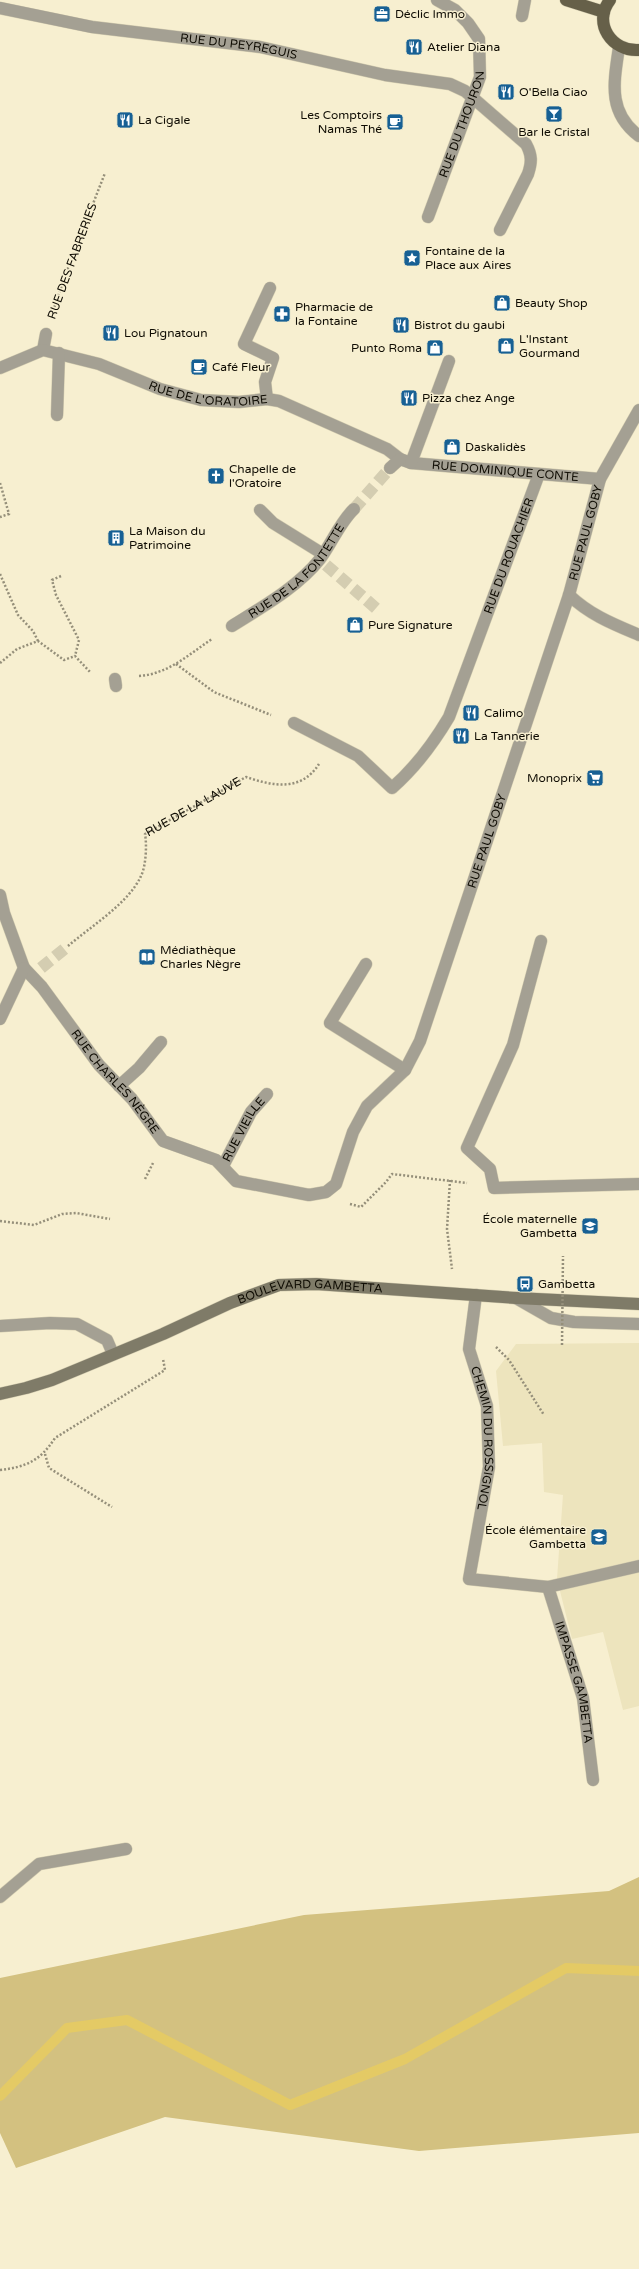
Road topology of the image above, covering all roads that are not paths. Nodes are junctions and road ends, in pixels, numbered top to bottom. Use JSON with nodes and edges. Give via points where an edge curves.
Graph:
{"nodes":[{"id":1,"x":437,"y":0,"type":"edge"},
{"id":2,"x":525,"y":0,"type":"edge"},
{"id":3,"x":566,"y":0,"type":"edge"},
{"id":4,"x":610,"y":0,"type":"edge"},
{"id":5,"x":0,"y":8,"type":"edge"},
{"id":6,"x":604,"y":12,"type":"junction"},
{"id":7,"x":522,"y":16,"type":"dead end"},
{"id":8,"x":619,"y":47,"type":"junction"},
{"id":9,"x":639,"y":50,"type":"edge"},
{"id":10,"x":473,"y":97,"type":"junction"},
{"id":11,"x":639,"y":136,"type":"edge"},
{"id":12,"x":428,"y":217,"type":"dead end"},
{"id":13,"x":500,"y":230,"type":"dead end"},
{"id":14,"x":270,"y":288,"type":"dead end"},
{"id":15,"x":46,"y":334,"type":"road end"},
{"id":16,"x":43,"y":350,"type":"junction"},
{"id":17,"x":59,"y":352,"type":"junction"},
{"id":18,"x":449,"y":361,"type":"dead end"},
{"id":19,"x":0,"y":368,"type":"edge"},
{"id":20,"x":267,"y":399,"type":"junction"},
{"id":21,"x":56,"y":415,"type":"dead end"},
{"id":22,"x":637,"y":417,"type":"edge"},
{"id":23,"x":405,"y":461,"type":"junction"},
{"id":24,"x":390,"y":468,"type":"tunnel mouth"},
{"id":25,"x":539,"y":474,"type":"junction"},
{"id":26,"x":600,"y":479,"type":"junction"},
{"id":27,"x":354,"y":509,"type":"tunnel mouth"},
{"id":28,"x":260,"y":510,"type":"dead end"},
{"id":29,"x":323,"y":560,"type":"junction"},
{"id":30,"x":569,"y":595,"type":"junction"},
{"id":31,"x":232,"y":626,"type":"dead end"},
{"id":32,"x":639,"y":635,"type":"edge"},
{"id":33,"x":294,"y":723,"type":"road end"},
{"id":34,"x":0,"y":895,"type":"edge"},
{"id":35,"x":541,"y":941,"type":"dead end"},
{"id":36,"x":366,"y":964,"type":"dead end"},
{"id":37,"x":32,"y":970,"type":"junction"},
{"id":38,"x":0,"y":1019,"type":"edge"},
{"id":39,"x":161,"y":1042,"type":"dead end"},
{"id":40,"x":405,"y":1070,"type":"junction"},
{"id":41,"x":120,"y":1086,"type":"junction"},
{"id":42,"x":267,"y":1094,"type":"dead end"},
{"id":43,"x":223,"y":1166,"type":"junction"},
{"id":44,"x":336,"y":1184,"type":"joint"},
{"id":45,"x":639,"y":1184,"type":"edge"},
{"id":46,"x":476,"y":1295,"type":"junction"},
{"id":47,"x":516,"y":1298,"type":"junction"},
{"id":48,"x":639,"y":1304,"type":"edge"},
{"id":49,"x":639,"y":1324,"type":"edge"},
{"id":50,"x":0,"y":1326,"type":"edge"},
{"id":51,"x":113,"y":1354,"type":"junction"},
{"id":52,"x":0,"y":1394,"type":"edge"},
{"id":53,"x":639,"y":1566,"type":"edge"},
{"id":54,"x":548,"y":1587,"type":"junction"},
{"id":55,"x":593,"y":1780,"type":"dead end"},
{"id":56,"x":126,"y":1849,"type":"dead end"},
{"id":57,"x":0,"y":1897,"type":"edge"}],
"edges":[{"from":1,"to":10,"type":"street","name":"RUE DU THOURON","via":[[456,10],[479,40],[480,77]]},
{"from":2,"to":7,"type":"street"},
{"from":3,"to":6,"type":"main road"},
{"from":4,"to":6,"type":"main road"},
{"from":5,"to":10,"type":"street","name":"RUE DU PEYREGUIS","via":[[92,27],[260,47],[385,75],[450,84]]},
{"from":6,"to":8,"type":"main road","via":[[606,32]]},
{"from":8,"to":9,"type":"main road"},
{"from":8,"to":11,"type":"street","via":[[615,78],[616,106],[623,122]]},
{"from":10,"to":12,"type":"street","name":"RUE DU THOURON"},
{"from":10,"to":13,"type":"street","name":"RUE DU PEYREGUIS","via":[[526,144],[531,154],[532,164],[528,174]]},
{"from":14,"to":20,"type":"street","via":[[244,344],[273,358],[265,382]]},
{"from":15,"to":16,"type":"street","name":"RUE DES FABRERIES"},
{"from":16,"to":17,"type":"street","name":"RUE DE L'ORATOIRE"},
{"from":16,"to":19,"type":"street","name":"RUE DE L'ORATOIRE"},
{"from":17,"to":20,"type":"street","name":"RUE DE L'ORATOIRE","via":[[99,364],[160,389],[201,400],[239,402]]},
{"from":17,"to":21,"type":"street"},
{"from":18,"to":23,"type":"street"},
{"from":20,"to":23,"type":"street","name":"RUE DE L'ORATOIRE","via":[[279,401],[387,449]]},
{"from":22,"to":26,"type":"street","name":"RUE PAUL GOBY"},
{"from":23,"to":24,"type":"street"},
{"from":23,"to":25,"type":"street","name":"RUE DOMINIQUE CONTE"},
{"from":25,"to":26,"type":"street","name":"RUE DOMINIQUE CONTE"},
{"from":25,"to":33,"type":"street","name":"RUE DU ROUACHIER","via":[[449,717],[433,745],[407,775],[392,788],[358,756]]},
{"from":26,"to":30,"type":"street","name":"RUE PAUL GOBY"},
{"from":27,"to":29,"type":"street","name":"RUE DE LA FONTETTE","via":[[348,515]]},
{"from":28,"to":29,"type":"street","via":[[273,523]]},
{"from":29,"to":31,"type":"street","name":"RUE DE LA FONTETTE"},
{"from":30,"to":32,"type":"street","via":[[596,616]]},
{"from":30,"to":40,"type":"street","name":"RUE PAUL GOBY","via":[[436,995],[420,1041]]},
{"from":34,"to":37,"type":"street","name":"RUE CHARLES NÈGRE","via":[[4,913]]},
{"from":35,"to":45,"type":"street","via":[[513,1045],[467,1148],[490,1169],[494,1188]]},
{"from":36,"to":40,"type":"street","via":[[330,1023]]},
{"from":37,"to":38,"type":"street"},
{"from":37,"to":41,"type":"street","name":"RUE CHARLES NÈGRE","via":[[98,1065]]},
{"from":39,"to":41,"type":"street"},
{"from":40,"to":44,"type":"street","name":"RUE PAUL GOBY","via":[[367,1106],[353,1132]]},
{"from":41,"to":43,"type":"street","name":"RUE CHARLES NÈGRE","via":[[164,1141],[216,1160]]},
{"from":42,"to":43,"type":"street","name":"RUE VIEILLE","via":[[252,1112]]},
{"from":43,"to":44,"type":"street","name":"RUE CHARLES NÈGRE","via":[[236,1181],[308,1195],[326,1192]]},
{"from":46,"to":47,"type":"street","name":"BOULEVARD GAMBETTA"},
{"from":46,"to":51,"type":"street","name":"BOULEVARD GAMBETTA","via":[[316,1284],[279,1285]]},
{"from":46,"to":54,"type":"street","name":"CHEMIN DU ROSSIGNOL","via":[[469,1349],[487,1406],[489,1467],[469,1579]]},
{"from":47,"to":48,"type":"street","name":"BOULEVARD GAMBETTA"},
{"from":47,"to":49,"type":"street","via":[[551,1318],[574,1322]]},
{"from":50,"to":51,"type":"street","via":[[77,1324],[107,1340]]},
{"from":51,"to":52,"type":"street","name":"BOULEVARD GAMBETTA","via":[[52,1380]]},
{"from":53,"to":54,"type":"street","name":"CHEMIN DU ROSSIGNOL"},
{"from":54,"to":55,"type":"street","name":"IMPASSE GAMBETTA","via":[[583,1698]]},
{"from":56,"to":57,"type":"street","via":[[39,1864]]}]}
